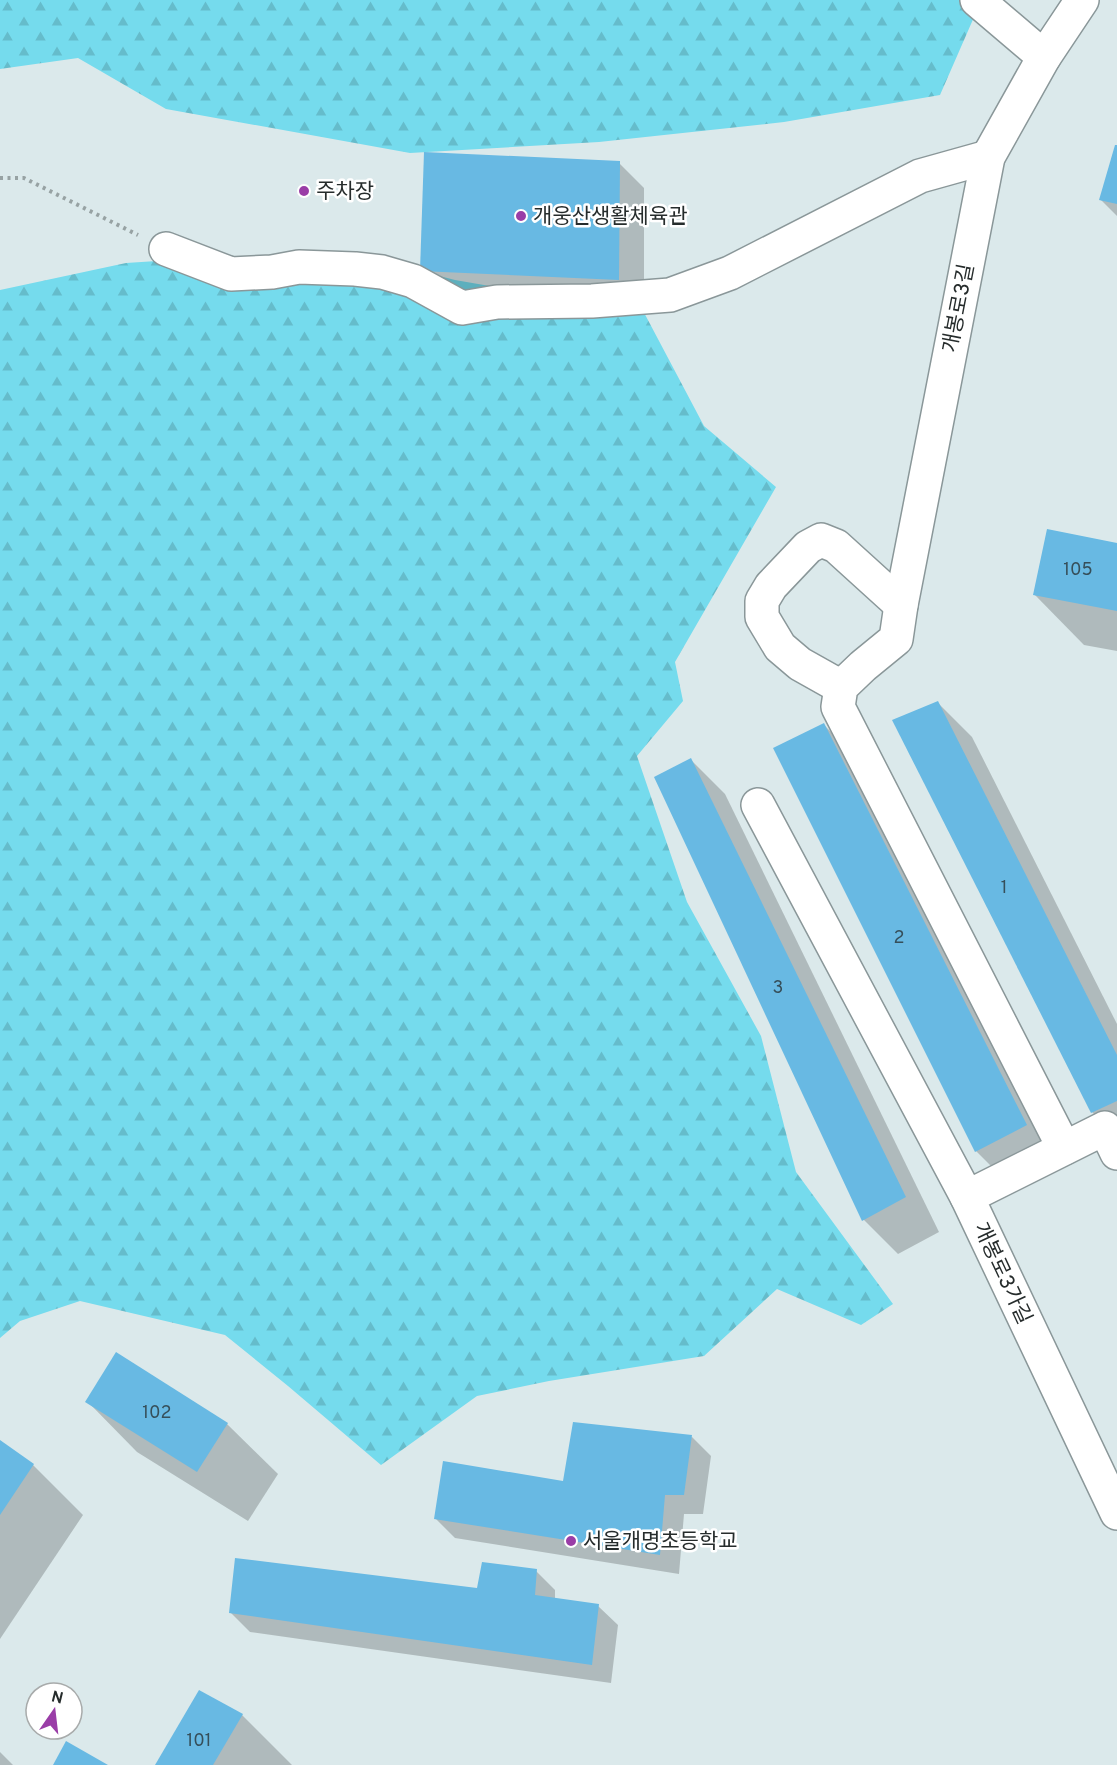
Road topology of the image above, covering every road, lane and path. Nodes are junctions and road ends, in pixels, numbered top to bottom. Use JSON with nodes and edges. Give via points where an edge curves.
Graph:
{"nodes":[{"id":1,"x":977,"y":0,"type":"edge"},
{"id":2,"x":1082,"y":0,"type":"edge"},
{"id":3,"x":1044,"y":57,"type":"junction"},
{"id":4,"x":988,"y":157,"type":"junction"},
{"id":5,"x":0,"y":178,"type":"edge"},
{"id":6,"x":166,"y":249,"type":"joint"},
{"id":7,"x":901,"y":606,"type":"junction"},
{"id":8,"x":841,"y":687,"type":"junction"},
{"id":9,"x":758,"y":805,"type":"dead end"},
{"id":10,"x":1064,"y":1148,"type":"junction"},
{"id":11,"x":1117,"y":1154,"type":"edge"},
{"id":12,"x":967,"y":1197,"type":"junction"},
{"id":13,"x":1117,"y":1513,"type":"edge"}],
"edges":[{"from":1,"to":3,"type":"street"},
{"from":2,"to":3,"type":"street","name":"개봉로3길"},
{"from":3,"to":4,"type":"street","name":"개봉로3길"},
{"from":4,"to":6,"type":"street","via":[[920,176],[730,273],[670,295],[497,302],[462,308],[413,281],[382,273],[299,267],[231,274]]},
{"from":4,"to":7,"type":"street","name":"개봉로3길"},
{"from":5,"to":6,"type":"path","via":[[24,178]]},
{"from":7,"to":8,"type":"street","name":"개봉로3길","via":[[896,639]]},
{"from":7,"to":8,"type":"street","via":[[836,546],[821,540],[808,547],[771,586],[762,601],[762,617],[780,647],[800,664]]},
{"from":8,"to":10,"type":"street","via":[[838,706]]},
{"from":9,"to":12,"type":"street"},
{"from":10,"to":11,"type":"street","name":"개봉로3가길","via":[[1105,1128]]},
{"from":10,"to":12,"type":"street","name":"개봉로3가길"},
{"from":12,"to":13,"type":"street","name":"개봉로3가길"}]}
